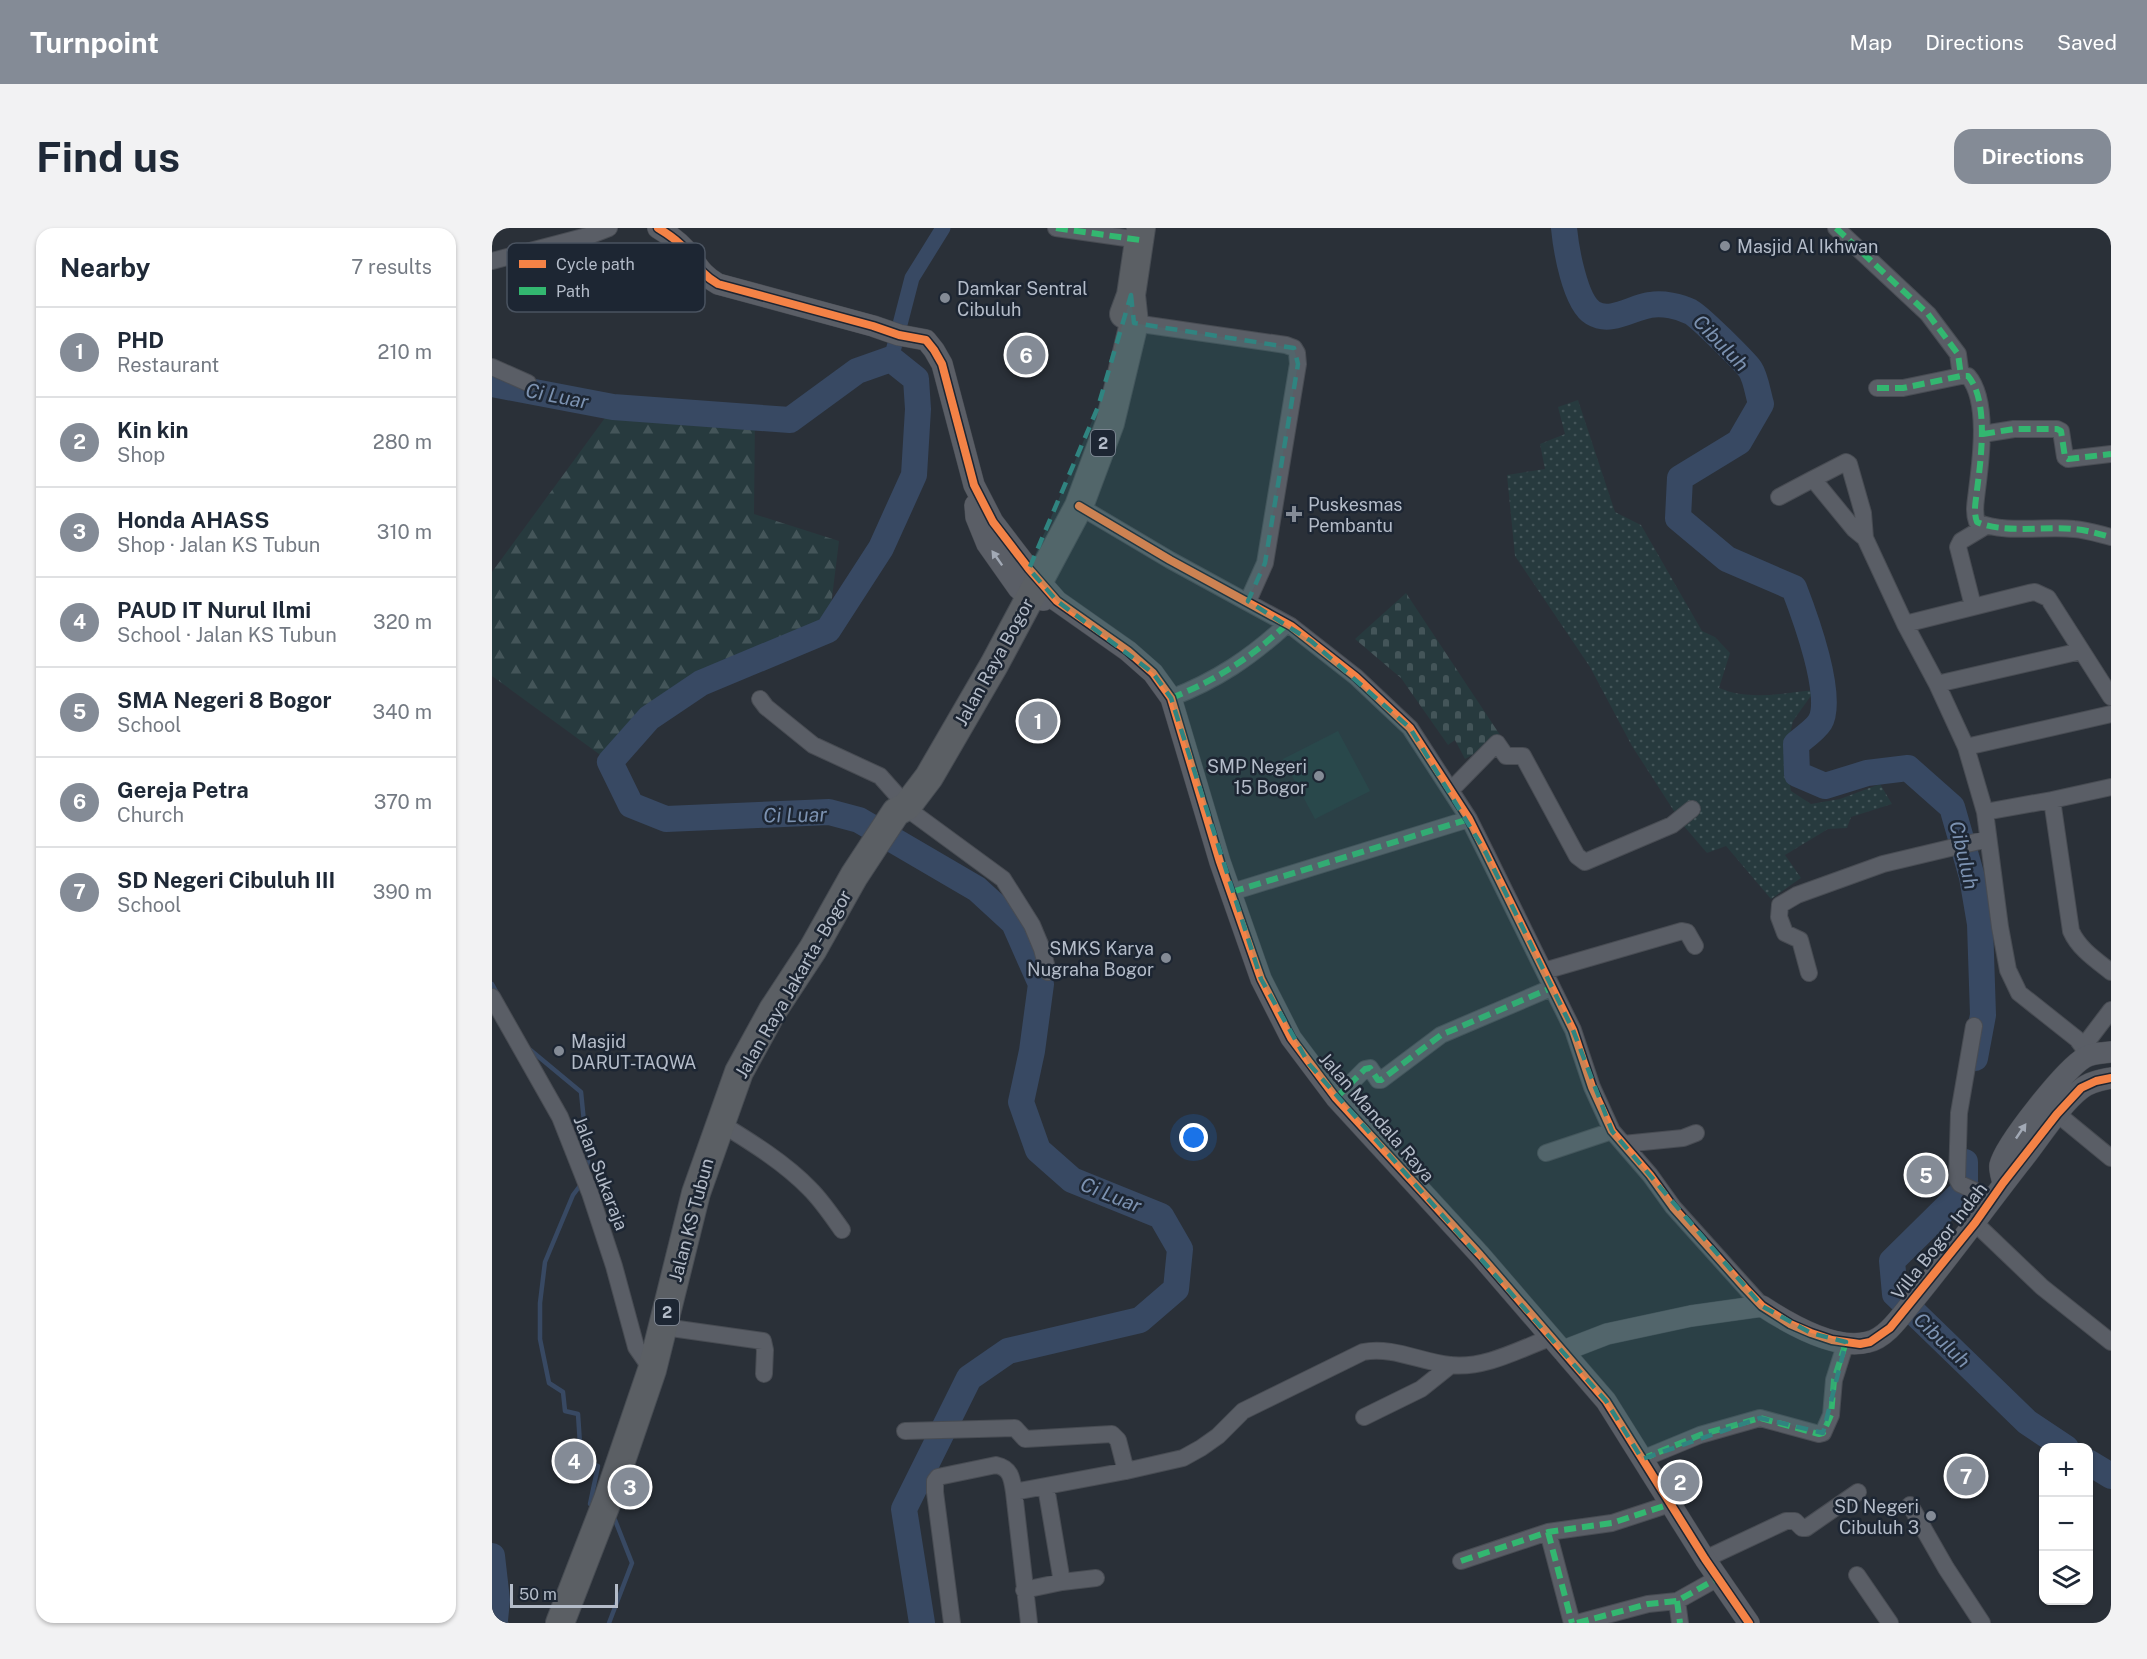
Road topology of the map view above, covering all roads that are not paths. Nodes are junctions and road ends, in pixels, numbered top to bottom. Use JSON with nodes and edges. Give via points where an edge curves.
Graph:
{"nodes":[{"id":1,"x":609,"y":228,"type":"edge"},
{"id":2,"x":658,"y":228,"type":"edge"},
{"id":3,"x":1056,"y":228,"type":"edge"},
{"id":4,"x":1836,"y":228,"type":"edge"},
{"id":5,"x":1141,"y":234,"type":"edge"},
{"id":6,"x":561,"y":243,"type":"edge"},
{"id":7,"x":679,"y":243,"type":"edge"},
{"id":8,"x":507,"y":257,"type":"edge"},
{"id":9,"x":492,"y":261,"type":"edge"},
{"id":10,"x":705,"y":277,"type":"edge"},
{"id":11,"x":1133,"y":309,"type":"junction"},
{"id":12,"x":492,"y":367,"type":"edge"},
{"id":13,"x":1961,"y":376,"type":"junction"},
{"id":14,"x":528,"y":383,"type":"dead end"},
{"id":15,"x":1876,"y":388,"type":"dead end"},
{"id":16,"x":1983,"y":434,"type":"junction"},
{"id":17,"x":2111,"y":454,"type":"edge"},
{"id":18,"x":1813,"y":479,"type":"junction"},
{"id":19,"x":1779,"y":497,"type":"dead end"},
{"id":20,"x":1079,"y":506,"type":"junction"},
{"id":21,"x":1986,"y":526,"type":"junction"},
{"id":22,"x":2111,"y":537,"type":"edge"},
{"id":23,"x":1865,"y":538,"type":"junction"},
{"id":24,"x":1034,"y":587,"type":"junction"},
{"id":25,"x":1248,"y":602,"type":"junction"},
{"id":26,"x":1973,"y":606,"type":"junction"},
{"id":27,"x":1905,"y":624,"type":"junction"},
{"id":28,"x":1286,"y":625,"type":"junction"},
{"id":29,"x":2081,"y":651,"type":"junction"},
{"id":30,"x":1937,"y":684,"type":"junction"},
{"id":31,"x":2111,"y":697,"type":"edge"},
{"id":32,"x":1171,"y":698,"type":"junction"},
{"id":33,"x":760,"y":699,"type":"dead end"},
{"id":34,"x":2111,"y":714,"type":"edge"},
{"id":35,"x":1966,"y":747,"type":"junction"},
{"id":36,"x":2111,"y":787,"type":"edge"},
{"id":37,"x":1451,"y":790,"type":"junction"},
{"id":38,"x":2052,"y":800,"type":"junction"},
{"id":39,"x":899,"y":807,"type":"junction"},
{"id":40,"x":1692,"y":809,"type":"dead end"},
{"id":41,"x":1985,"y":812,"type":"junction"},
{"id":42,"x":1469,"y":819,"type":"junction"},
{"id":43,"x":1988,"y":838,"type":"junction"},
{"id":44,"x":1232,"y":892,"type":"junction"},
{"id":45,"x":1695,"y":946,"type":"dead end"},
{"id":46,"x":1544,"y":971,"type":"junction"},
{"id":47,"x":1048,"y":972,"type":"dead end"},
{"id":48,"x":2111,"y":972,"type":"edge"},
{"id":49,"x":1809,"y":973,"type":"dead end"},
{"id":50,"x":1551,"y":988,"type":"junction"},
{"id":51,"x":492,"y":997,"type":"edge"},
{"id":52,"x":2109,"y":1018,"type":"edge"},
{"id":53,"x":1974,"y":1026,"type":"dead end"},
{"id":54,"x":2084,"y":1052,"type":"junction"},
{"id":55,"x":2111,"y":1052,"type":"edge"},
{"id":56,"x":2111,"y":1078,"type":"edge"},
{"id":57,"x":1336,"y":1098,"type":"junction"},
{"id":58,"x":2050,"y":1107,"type":"junction"},
{"id":59,"x":720,"y":1123,"type":"junction"},
{"id":60,"x":1696,"y":1133,"type":"dead end"},
{"id":61,"x":1617,"y":1137,"type":"junction"},
{"id":62,"x":1546,"y":1153,"type":"dead end"},
{"id":63,"x":2111,"y":1158,"type":"edge"},
{"id":64,"x":1998,"y":1191,"type":"junction"},
{"id":65,"x":1976,"y":1224,"type":"junction"},
{"id":66,"x":842,"y":1230,"type":"dead end"},
{"id":67,"x":1762,"y":1306,"type":"junction"},
{"id":68,"x":664,"y":1327,"type":"junction"},
{"id":69,"x":1846,"y":1342,"type":"junction"},
{"id":70,"x":2111,"y":1342,"type":"edge"},
{"id":71,"x":1557,"y":1344,"type":"junction"},
{"id":72,"x":1451,"y":1365,"type":"junction"},
{"id":73,"x":652,"y":1370,"type":"junction"},
{"id":74,"x":764,"y":1374,"type":"dead end"},
{"id":75,"x":1364,"y":1417,"type":"dead end"},
{"id":76,"x":905,"y":1431,"type":"dead end"},
{"id":77,"x":1642,"y":1459,"type":"junction"},
{"id":78,"x":1126,"y":1471,"type":"junction"},
{"id":79,"x":1046,"y":1487,"type":"junction"},
{"id":80,"x":1014,"y":1492,"type":"junction"},
{"id":81,"x":1858,"y":1492,"type":"dead end"},
{"id":82,"x":1671,"y":1504,"type":"junction"},
{"id":83,"x":1910,"y":1505,"type":"dead end"},
{"id":84,"x":1548,"y":1532,"type":"junction"},
{"id":85,"x":1705,"y":1559,"type":"junction"},
{"id":86,"x":1461,"y":1561,"type":"dead end"},
{"id":87,"x":1857,"y":1575,"type":"dead end"},
{"id":88,"x":1096,"y":1578,"type":"dead end"},
{"id":89,"x":1718,"y":1578,"type":"junction"},
{"id":90,"x":1062,"y":1582,"type":"junction"},
{"id":91,"x":1024,"y":1590,"type":"junction"},
{"id":92,"x":1677,"y":1601,"type":"junction"},
{"id":93,"x":560,"y":1623,"type":"edge"},
{"id":94,"x":952,"y":1623,"type":"edge"},
{"id":95,"x":1029,"y":1623,"type":"edge"},
{"id":96,"x":1572,"y":1623,"type":"edge"},
{"id":97,"x":1577,"y":1623,"type":"edge"},
{"id":98,"x":1680,"y":1623,"type":"edge"},
{"id":99,"x":1749,"y":1623,"type":"edge"},
{"id":100,"x":1890,"y":1623,"type":"edge"},
{"id":101,"x":1982,"y":1623,"type":"edge"}],
"edges":[{"from":1,"to":6,"type":"street"},
{"from":2,"to":7,"type":"street","name":"Jalan Mandala Raya"},
{"from":3,"to":5,"type":"street"},
{"from":4,"to":13,"type":"street","via":[[1928,314],[1958,354]]},
{"from":5,"to":11,"type":"highway","name":"Jalan Raya Bogor","number":"2"},
{"from":8,"to":9,"type":"street"},
{"from":10,"to":24,"type":"street","name":"Jalan Mandala Raya","via":[[718,284],[926,340],[942,364],[974,490]]},
{"from":11,"to":20,"type":"highway","name":"Jalan Raya Bogor","number":"2","via":[[1110,423]]},
{"from":11,"to":24,"type":"highway","name":"Jalan Raya Bogor","number":"2","via":[[1121,320],[1098,407]]},
{"from":11,"to":25,"type":"street","via":[[1286,345],[1297,353],[1265,563]]},
{"from":12,"to":14,"type":"street"},
{"from":13,"to":15,"type":"street","via":[[1903,388]]},
{"from":13,"to":16,"type":"street","via":[[1968,376],[1975,387]]},
{"from":16,"to":17,"type":"street","via":[[2057,429],[2061,431],[2068,459]]},
{"from":16,"to":21,"type":"street","via":[[1975,500],[1977,522]]},
{"from":18,"to":19,"type":"street"},
{"from":18,"to":23,"type":"street"},
{"from":18,"to":23,"type":"street","via":[[1840,464],[1849,464],[1863,513]]},
{"from":20,"to":24,"type":"highway","name":"Jalan Raya Bogor","number":"2"},
{"from":20,"to":25,"type":"street"},
{"from":21,"to":22,"type":"street","via":[[2074,529]]},
{"from":21,"to":26,"type":"street","via":[[1958,547]]},
{"from":23,"to":27,"type":"street"},
{"from":24,"to":32,"type":"street","name":"Jalan Mandala Raya","via":[[1128,651],[1153,673]]},
{"from":24,"to":39,"type":"highway","name":"Jalan Raya Bogor","number":"2","via":[[929,777]]},
{"from":25,"to":28,"type":"street"},
{"from":26,"to":27,"type":"street"},
{"from":26,"to":29,"type":"street","via":[[2040,594],[2048,598]]},
{"from":27,"to":30,"type":"street"},
{"from":28,"to":32,"type":"street","via":[[1238,665]]},
{"from":28,"to":37,"type":"street","via":[[1382,700],[1410,728]]},
{"from":29,"to":30,"type":"street"},
{"from":29,"to":31,"type":"street"},
{"from":30,"to":35,"type":"street"},
{"from":32,"to":44,"type":"street","name":"Jalan Mandala Raya"},
{"from":33,"to":39,"type":"street","via":[[813,745],[880,776]]},
{"from":34,"to":35,"type":"street"},
{"from":35,"to":41,"type":"street"},
{"from":36,"to":38,"type":"street"},
{"from":37,"to":40,"type":"street","via":[[1497,743],[1506,756],[1523,756],[1577,856],[1585,862],[1672,825]]},
{"from":37,"to":42,"type":"street"},
{"from":38,"to":41,"type":"street"},
{"from":38,"to":48,"type":"street","via":[[2071,931],[2081,947]]},
{"from":39,"to":47,"type":"street","via":[[913,813],[1003,879],[1032,925]]},
{"from":39,"to":59,"type":"highway","name":"Jalan Raya Jakarta - Bogor","number":"2","via":[[773,1010],[739,1072]]},
{"from":41,"to":43,"type":"street"},
{"from":42,"to":44,"type":"street"},
{"from":42,"to":46,"type":"street"},
{"from":43,"to":49,"type":"street","via":[[1883,864],[1797,895],[1780,905],[1779,917],[1785,933],[1800,940]]},
{"from":43,"to":54,"type":"street","via":[[2000,927],[2013,982],[2019,993],[2077,1039]]},
{"from":44,"to":57,"type":"street","name":"Jalan Mandala Raya","via":[[1262,979],[1291,1038]]},
{"from":45,"to":46,"type":"street","via":[[1686,930]]},
{"from":46,"to":50,"type":"street"},
{"from":50,"to":57,"type":"street","via":[[1442,1035],[1381,1080],[1370,1068],[1365,1069]]},
{"from":50,"to":61,"type":"street","via":[[1573,1030],[1592,1087]]},
{"from":51,"to":73,"type":"street","name":"Jalan Sukaraja","via":[[560,1118],[590,1193],[636,1347]]},
{"from":52,"to":54,"type":"street"},
{"from":53,"to":64,"type":"street","via":[[1959,1113],[1957,1179],[1966,1187]]},
{"from":54,"to":55,"type":"street"},
{"from":54,"to":58,"type":"street","name":"Villa Bogor Indah","via":[[2066,1072]]},
{"from":56,"to":58,"type":"street","name":"Villa Bogor Indah","via":[[2081,1088]]},
{"from":57,"to":71,"type":"street","name":"Jalan Mandala Raya"},
{"from":58,"to":63,"type":"street"},
{"from":58,"to":64,"type":"street","name":"Villa Bogor Indah"},
{"from":59,"to":66,"type":"street","via":[[797,1177],[816,1194]]},
{"from":59,"to":68,"type":"highway","name":"Jalan KS Tubun","number":"2","via":[[696,1193]]},
{"from":60,"to":61,"type":"street","via":[[1683,1138]]},
{"from":61,"to":62,"type":"street"},
{"from":61,"to":67,"type":"street"},
{"from":64,"to":65,"type":"street","name":"Villa Bogor Indah"},
{"from":65,"to":69,"type":"street","name":"Villa Bogor Indah","via":[[1893,1325],[1870,1342]]},
{"from":65,"to":70,"type":"street","via":[[2042,1287]]},
{"from":67,"to":69,"type":"street","name":"Villa Bogor Indah","via":[[1811,1334]]},
{"from":67,"to":71,"type":"street","via":[[1691,1316]]},
{"from":68,"to":73,"type":"highway","name":"Jalan KS Tubun","number":"2"},
{"from":68,"to":74,"type":"street","via":[[763,1341]]},
{"from":69,"to":77,"type":"street","via":[[1834,1380],[1831,1415],[1823,1433],[1760,1418],[1700,1435]]},
{"from":71,"to":72,"type":"street","via":[[1479,1363]]},
{"from":71,"to":77,"type":"street","name":"Jalan Mandala Raya","via":[[1606,1401]]},
{"from":72,"to":75,"type":"street","via":[[1421,1389]]},
{"from":72,"to":78,"type":"street","via":[[1378,1349],[1363,1352],[1243,1411],[1201,1449],[1183,1458]]},
{"from":73,"to":93,"type":"highway","name":"Jalan KS Tubun","number":"2"},
{"from":76,"to":78,"type":"street","via":[[1015,1428],[1025,1439],[1112,1434],[1118,1440]]},
{"from":77,"to":82,"type":"street","name":"Jalan Mandala Raya"},
{"from":78,"to":79,"type":"street"},
{"from":79,"to":80,"type":"street"},
{"from":79,"to":90,"type":"street"},
{"from":80,"to":91,"type":"street"},
{"from":80,"to":94,"type":"street","via":[[1011,1474],[996,1466],[934,1481]]},
{"from":81,"to":85,"type":"street","via":[[1806,1528],[1786,1521]]},
{"from":82,"to":84,"type":"street","via":[[1612,1523]]},
{"from":82,"to":85,"type":"street","name":"Jalan Mandala Raya"},
{"from":83,"to":101,"type":"street"},
{"from":84,"to":86,"type":"street"},
{"from":84,"to":96,"type":"street"},
{"from":85,"to":89,"type":"street","name":"Jalan Mandala Raya"},
{"from":87,"to":100,"type":"street"},
{"from":88,"to":90,"type":"street"},
{"from":89,"to":92,"type":"street"},
{"from":89,"to":99,"type":"street","name":"Jalan Mandala Raya"},
{"from":90,"to":91,"type":"street"},
{"from":91,"to":95,"type":"street"},
{"from":92,"to":97,"type":"street","via":[[1648,1604]]},
{"from":92,"to":98,"type":"street"}]}
